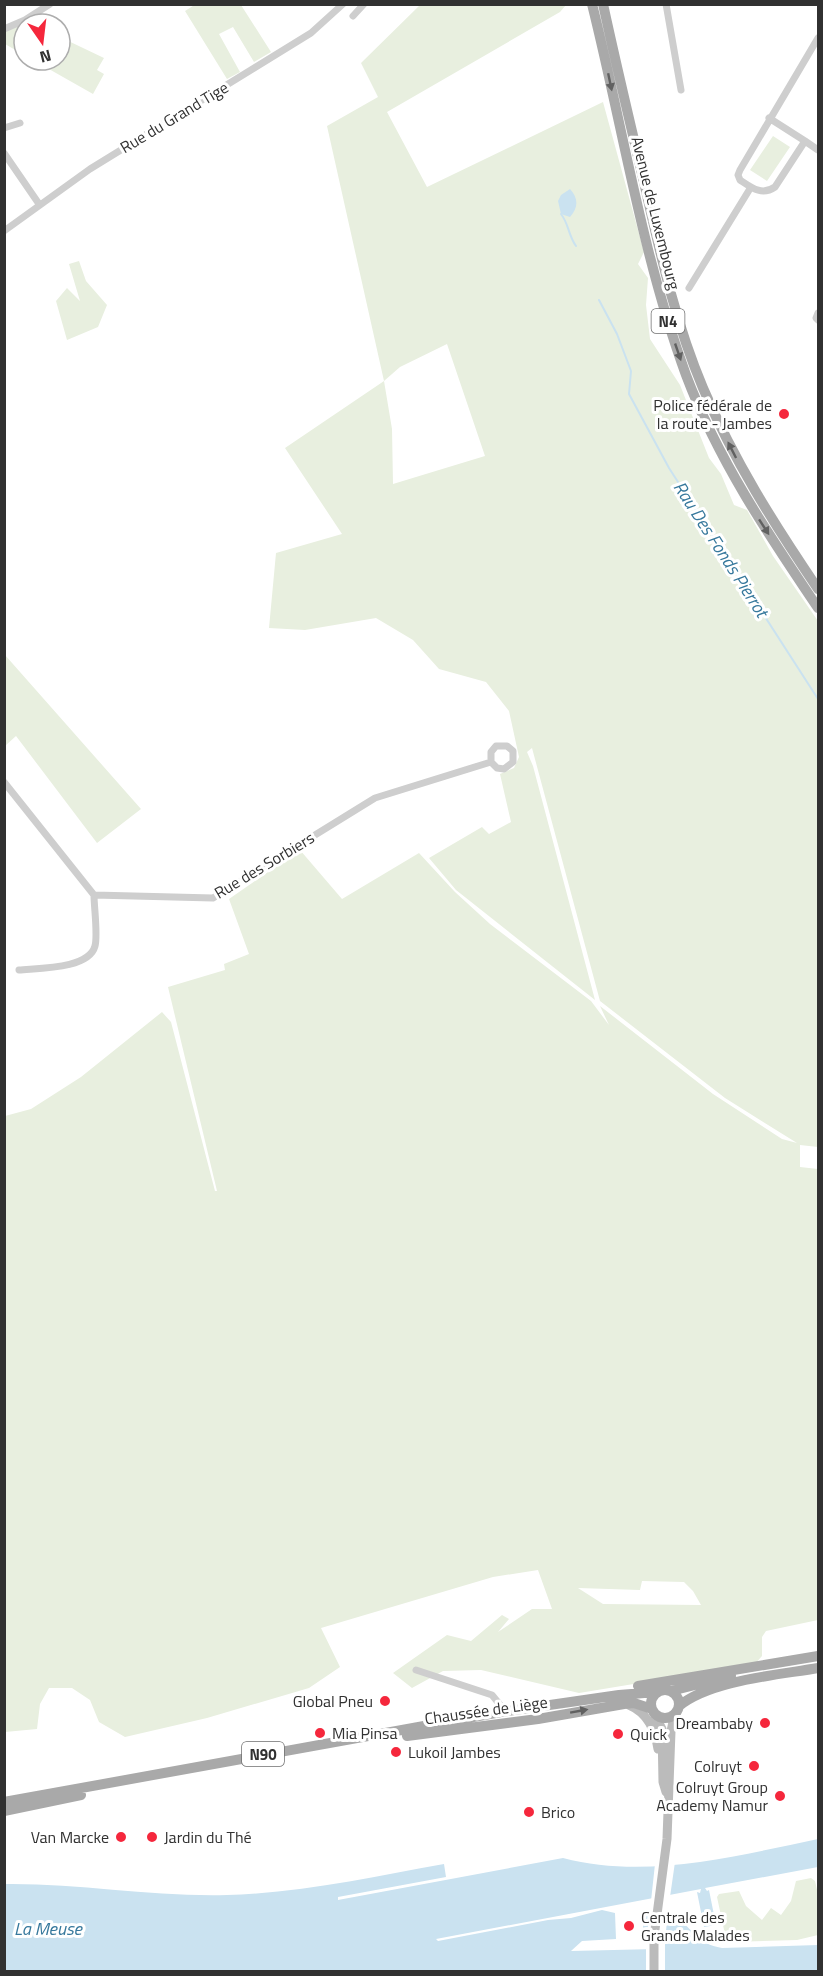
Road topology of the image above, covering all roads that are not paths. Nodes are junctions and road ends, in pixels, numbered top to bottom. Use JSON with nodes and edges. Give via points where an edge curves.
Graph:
{"nodes":[{"id":1,"x":50,"y":4,"type":"edge"},
{"id":2,"x":344,"y":4,"type":"edge"},
{"id":3,"x":364,"y":4,"type":"edge"},
{"id":4,"x":592,"y":4,"type":"edge"},
{"id":5,"x":603,"y":4,"type":"edge"},
{"id":6,"x":666,"y":4,"type":"edge"},
{"id":7,"x":353,"y":15,"type":"dead end"},
{"id":8,"x":4,"y":28,"type":"edge"},
{"id":9,"x":819,"y":38,"type":"edge"},
{"id":10,"x":681,"y":90,"type":"dead end"},
{"id":11,"x":769,"y":118,"type":"junction"},
{"id":12,"x":20,"y":123,"type":"dead end"},
{"id":13,"x":4,"y":128,"type":"edge"},
{"id":14,"x":805,"y":141,"type":"junction"},
{"id":15,"x":819,"y":150,"type":"edge"},
{"id":16,"x":4,"y":153,"type":"edge"},
{"id":17,"x":751,"y":187,"type":"junction"},
{"id":18,"x":39,"y":204,"type":"junction"},
{"id":19,"x":4,"y":231,"type":"edge"},
{"id":20,"x":688,"y":288,"type":"dead end"},
{"id":21,"x":819,"y":314,"type":"edge"},
{"id":22,"x":819,"y":320,"type":"edge"},
{"id":23,"x":819,"y":589,"type":"edge"},
{"id":24,"x":819,"y":608,"type":"edge"},
{"id":25,"x":491,"y":762,"type":"dead end"},
{"id":26,"x":4,"y":782,"type":"edge"},
{"id":27,"x":94,"y":895,"type":"junction"},
{"id":28,"x":19,"y":970,"type":"dead end"},
{"id":29,"x":819,"y":1656,"type":"edge"},
{"id":30,"x":790,"y":1661,"type":"junction"},
{"id":31,"x":819,"y":1668,"type":"edge"},
{"id":32,"x":416,"y":1670,"type":"dead end"},
{"id":33,"x":671,"y":1691,"type":"junction"},
{"id":34,"x":657,"y":1692,"type":"junction"},
{"id":35,"x":624,"y":1704,"type":"junction"},
{"id":36,"x":523,"y":1709,"type":"junction"},
{"id":37,"x":677,"y":1710,"type":"junction"},
{"id":38,"x":653,"y":1711,"type":"junction"},
{"id":39,"x":501,"y":1712,"type":"junction"},
{"id":40,"x":494,"y":1724,"type":"junction"},
{"id":41,"x":663,"y":1762,"type":"junction"},
{"id":42,"x":668,"y":1800,"type":"junction"},
{"id":43,"x":4,"y":1802,"type":"edge"},
{"id":44,"x":4,"y":1810,"type":"edge"},
{"id":45,"x":654,"y":1971,"type":"edge"}],
"edges":[{"from":1,"to":8,"type":"street"},
{"from":2,"to":18,"type":"street","name":"Rue du Grand Tige","via":[[311,33]]},
{"from":3,"to":7,"type":"street"},
{"from":4,"to":24,"type":"main road","name":"Avenue de Luxembourg","number":"N4","one_way":true,"via":[[645,235],[687,376],[745,496]]},
{"from":23,"to":5,"type":"main road","name":"Avenue de Luxembourg","number":"N4","one_way":true,"via":[[758,498],[697,372],[660,253]]},
{"from":6,"to":10,"type":"street"},
{"from":9,"to":11,"type":"street"},
{"from":11,"to":14,"type":"street"},
{"from":11,"to":17,"type":"street","via":[[739,172],[740,180]]},
{"from":12,"to":13,"type":"street"},
{"from":14,"to":15,"type":"street"},
{"from":14,"to":17,"type":"street","via":[[772,190]]},
{"from":16,"to":18,"type":"street"},
{"from":17,"to":20,"type":"street"},
{"from":18,"to":19,"type":"street","name":"Rue du Grand Tige"},
{"from":21,"to":22,"type":"street"},
{"from":25,"to":27,"type":"street","name":"Rue des Sorbiers","via":[[375,798],[213,898]]},
{"from":26,"to":27,"type":"street"},
{"from":27,"to":28,"type":"street","via":[[95,947],[88,958],[78,963]]},
{"from":29,"to":30,"type":"main road","name":"Chaussée de Liège","number":"N90"},
{"from":30,"to":33,"type":"main road","number":"N90"},
{"from":30,"to":36,"type":"main road","name":"Chaussée de Liège","number":"N90"},
{"from":31,"to":37,"type":"main road","number":"N90","via":[[730,1684],[696,1695]]},
{"from":32,"to":39,"type":"street","via":[[492,1695]]},
{"from":33,"to":34,"type":"main road","number":"N90"},
{"from":33,"to":37,"type":"main road","via":[[676,1695]]},
{"from":34,"to":36,"type":"main road","name":"Chaussée de Liège","number":"N90"},
{"from":34,"to":38,"type":"main road","via":[[651,1699]]},
{"from":35,"to":38,"type":"main road","name":"Chaussée de Liège","number":"N90","via":[[634,1703]]},
{"from":40,"to":35,"type":"main road","name":"Chaussée de Liège","number":"N90","one_way":true},
{"from":35,"to":41,"type":"main road","via":[[648,1718]]},
{"from":36,"to":39,"type":"main road","name":"Chaussée de Liège","number":"N90"},
{"from":36,"to":40,"type":"main road"},
{"from":37,"to":38,"type":"main road","number":"N90","via":[[663,1718]]},
{"from":37,"to":42,"type":"main road","via":[[671,1731]]},
{"from":38,"to":41,"type":"main road","via":[[662,1729]]},
{"from":39,"to":43,"type":"main road","name":"Chaussée de Liège","number":"N90"},
{"from":40,"to":44,"type":"main road","name":"Chaussée de Liège","number":"N90","via":[[334,1748]]},
{"from":41,"to":42,"type":"main road"},
{"from":42,"to":45,"type":"main road"}]}
